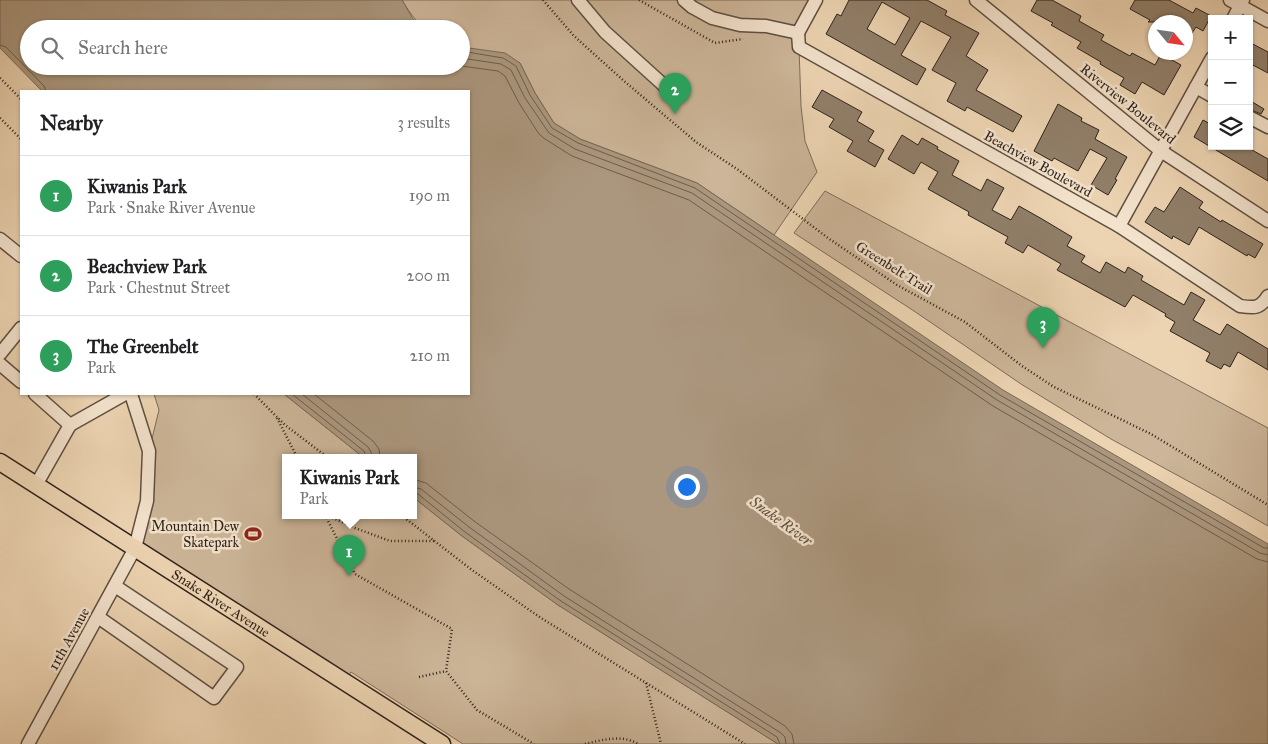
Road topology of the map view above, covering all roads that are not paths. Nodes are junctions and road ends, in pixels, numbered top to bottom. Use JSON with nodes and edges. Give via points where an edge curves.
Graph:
{"nodes":[{"id":1,"x":578,"y":0,"type":"edge"},
{"id":2,"x":684,"y":0,"type":"edge"},
{"id":3,"x":816,"y":0,"type":"edge"},
{"id":4,"x":976,"y":0,"type":"edge"},
{"id":5,"x":1238,"y":2,"type":"edge"},
{"id":6,"x":1234,"y":15,"type":"edge"},
{"id":7,"x":1268,"y":21,"type":"edge"},
{"id":8,"x":798,"y":33,"type":"junction"},
{"id":9,"x":1211,"y":60,"type":"edge"},
{"id":10,"x":1196,"y":87,"type":"junction"},
{"id":11,"x":670,"y":90,"type":"dead end"},
{"id":12,"x":1208,"y":94,"type":"edge"},
{"id":13,"x":1253,"y":119,"type":"edge"},
{"id":14,"x":1268,"y":127,"type":"edge"},
{"id":15,"x":1161,"y":151,"type":"junction"},
{"id":16,"x":1268,"y":221,"type":"edge"},
{"id":17,"x":1119,"y":226,"type":"junction"},
{"id":18,"x":0,"y":239,"type":"edge"},
{"id":19,"x":20,"y":255,"type":"edge"},
{"id":20,"x":1268,"y":296,"type":"edge"},
{"id":21,"x":20,"y":329,"type":"edge"},
{"id":22,"x":2,"y":348,"type":"edge"},
{"id":23,"x":0,"y":364,"type":"edge"},
{"id":24,"x":20,"y":381,"type":"edge"},
{"id":25,"x":36,"y":395,"type":"edge"},
{"id":26,"x":123,"y":395,"type":"edge"},
{"id":27,"x":131,"y":395,"type":"edge"},
{"id":28,"x":70,"y":425,"type":"junction"},
{"id":29,"x":0,"y":462,"type":"edge"},
{"id":30,"x":36,"y":485,"type":"junction"},
{"id":31,"x":135,"y":548,"type":"junction"},
{"id":32,"x":115,"y":586,"type":"junction"},
{"id":33,"x":98,"y":617,"type":"junction"},
{"id":34,"x":28,"y":744,"type":"edge"},
{"id":35,"x":442,"y":744,"type":"edge"}],
"edges":[{"from":1,"to":11,"type":"street","via":[[605,32]]},
{"from":2,"to":8,"type":"street","via":[[712,18]]},
{"from":3,"to":8,"type":"street"},
{"from":4,"to":15,"type":"street","name":"Riverview Boulevard"},
{"from":5,"to":6,"type":"street"},
{"from":5,"to":7,"type":"street"},
{"from":8,"to":17,"type":"street","name":"Beachview Boulevard","via":[[799,47]]},
{"from":9,"to":10,"type":"street"},
{"from":10,"to":12,"type":"street"},
{"from":10,"to":15,"type":"street"},
{"from":13,"to":14,"type":"street"},
{"from":15,"to":16,"type":"street","name":"Riverview Boulevard"},
{"from":15,"to":17,"type":"street"},
{"from":17,"to":20,"type":"street","name":"Beachview Boulevard","via":[[1240,306],[1252,308],[1263,304]]},
{"from":18,"to":19,"type":"street"},
{"from":21,"to":22,"type":"street"},
{"from":23,"to":24,"type":"street"},
{"from":25,"to":28,"type":"street"},
{"from":26,"to":28,"type":"street"},
{"from":27,"to":31,"type":"street","name":"11th Avenue","via":[[149,451],[146,501]]},
{"from":28,"to":30,"type":"street"},
{"from":29,"to":30,"type":"main road","name":"Snake River Avenue"},
{"from":30,"to":31,"type":"main road","name":"Snake River Avenue"},
{"from":31,"to":32,"type":"street","name":"11th Avenue"},
{"from":31,"to":35,"type":"main road","name":"Snake River Avenue"},
{"from":32,"to":33,"type":"street","name":"11th Avenue"},
{"from":32,"to":33,"type":"street","via":[[237,667],[214,698]]},
{"from":33,"to":34,"type":"street","name":"11th Avenue"}]}
